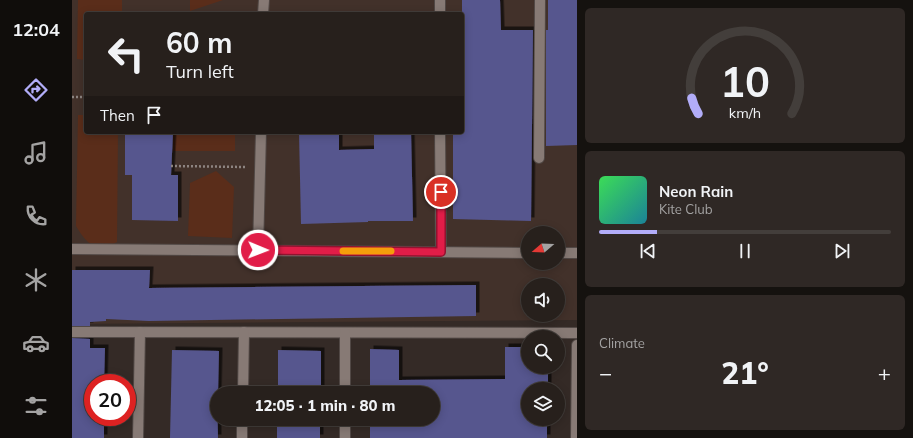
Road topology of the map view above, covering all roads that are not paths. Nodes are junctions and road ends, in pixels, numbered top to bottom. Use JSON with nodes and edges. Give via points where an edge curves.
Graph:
{"nodes":[{"id":1,"x":264,"y":0,"type":"edge"},
{"id":2,"x":440,"y":0,"type":"edge"},
{"id":3,"x":540,"y":0,"type":"edge"},
{"id":4,"x":263,"y":12,"type":"edge"},
{"id":5,"x":440,"y":12,"type":"edge"},
{"id":6,"x":261,"y":134,"type":"edge"},
{"id":7,"x":440,"y":134,"type":"edge"},
{"id":8,"x":540,"y":158,"type":"dead end"},
{"id":9,"x":72,"y":248,"type":"edge"},
{"id":10,"x":258,"y":250,"type":"junction"},
{"id":11,"x":441,"y":252,"type":"junction"},
{"id":12,"x":521,"y":253,"type":"edge"},
{"id":13,"x":565,"y":253,"type":"edge"},
{"id":14,"x":577,"y":253,"type":"edge"},
{"id":15,"x":72,"y":332,"type":"edge"},
{"id":16,"x":140,"y":332,"type":"junction"},
{"id":17,"x":244,"y":332,"type":"junction"},
{"id":18,"x":345,"y":333,"type":"junction"},
{"id":19,"x":577,"y":333,"type":"edge"},
{"id":20,"x":577,"y":345,"type":"edge"},
{"id":21,"x":243,"y":386,"type":"edge"},
{"id":22,"x":345,"y":386,"type":"edge"},
{"id":23,"x":242,"y":426,"type":"edge"},
{"id":24,"x":345,"y":426,"type":"edge"},
{"id":25,"x":138,"y":438,"type":"edge"},
{"id":26,"x":242,"y":438,"type":"edge"},
{"id":27,"x":345,"y":438,"type":"edge"},
{"id":28,"x":576,"y":438,"type":"edge"}],
"edges":[{"from":1,"to":4,"type":"lane"},
{"from":2,"to":5,"type":"lane"},
{"from":3,"to":8,"type":"lane"},
{"from":6,"to":10,"type":"lane"},
{"from":7,"to":11,"type":"lane"},
{"from":9,"to":10,"type":"lane"},
{"from":10,"to":11,"type":"lane"},
{"from":11,"to":12,"type":"lane"},
{"from":13,"to":14,"type":"lane"},
{"from":15,"to":16,"type":"lane"},
{"from":16,"to":17,"type":"lane"},
{"from":16,"to":25,"type":"lane"},
{"from":17,"to":18,"type":"lane"},
{"from":17,"to":21,"type":"lane"},
{"from":18,"to":19,"type":"lane"},
{"from":18,"to":22,"type":"lane"},
{"from":20,"to":28,"type":"lane"},
{"from":23,"to":26,"type":"lane"},
{"from":24,"to":27,"type":"lane"}]}
